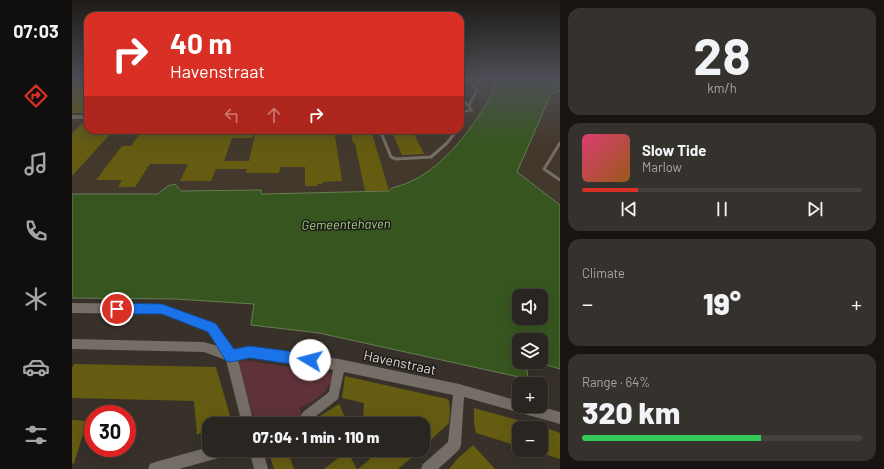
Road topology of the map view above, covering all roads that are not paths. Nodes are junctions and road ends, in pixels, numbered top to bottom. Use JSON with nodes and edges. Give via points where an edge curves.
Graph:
{"nodes":[{"id":1,"x":464,"y":101,"type":"edge"},
{"id":2,"x":472,"y":101,"type":"edge"},
{"id":3,"x":469,"y":106,"type":"junction"},
{"id":4,"x":464,"y":112,"type":"edge"},
{"id":5,"x":72,"y":117,"type":"edge"},
{"id":6,"x":84,"y":117,"type":"edge"},
{"id":7,"x":382,"y":134,"type":"edge"},
{"id":8,"x":454,"y":134,"type":"edge"},
{"id":9,"x":560,"y":143,"type":"edge"},
{"id":10,"x":560,"y":180,"type":"edge"},
{"id":11,"x":72,"y":308,"type":"edge"},
{"id":12,"x":72,"y":344,"type":"edge"},
{"id":13,"x":231,"y":356,"type":"junction"},
{"id":14,"x":339,"y":365,"type":"junction"},
{"id":15,"x":458,"y":390,"type":"junction"},
{"id":16,"x":307,"y":416,"type":"dead end"},
{"id":17,"x":246,"y":417,"type":"edge"},
{"id":18,"x":560,"y":418,"type":"edge"},
{"id":19,"x":202,"y":456,"type":"edge"},
{"id":20,"x":258,"y":457,"type":"edge"},
{"id":21,"x":155,"y":469,"type":"edge"},
{"id":22,"x":261,"y":469,"type":"edge"},
{"id":23,"x":428,"y":469,"type":"edge"}],
"edges":[{"from":1,"to":3,"type":"lane"},
{"from":2,"to":3,"type":"lane"},
{"from":3,"to":4,"type":"lane","via":[[471,111]]},
{"from":5,"to":6,"type":"street"},
{"from":7,"to":8,"type":"lane","via":[[391,157],[396,159],[431,157]]},
{"from":9,"to":10,"type":"lane","via":[[544,169]]},
{"from":11,"to":13,"type":"street","via":[[162,309],[212,328]]},
{"from":12,"to":13,"type":"street","name":"Havenstraat","via":[[204,347]]},
{"from":13,"to":14,"type":"street","name":"Havenstraat","via":[[250,352]]},
{"from":13,"to":17,"type":"street"},
{"from":14,"to":15,"type":"street","name":"Havenstraat"},
{"from":14,"to":16,"type":"street","via":[[334,395]]},
{"from":15,"to":18,"type":"street","name":"Havenstraat"},
{"from":15,"to":23,"type":"street","via":[[454,445]]},
{"from":19,"to":21,"type":"street"},
{"from":20,"to":22,"type":"street"}]}
